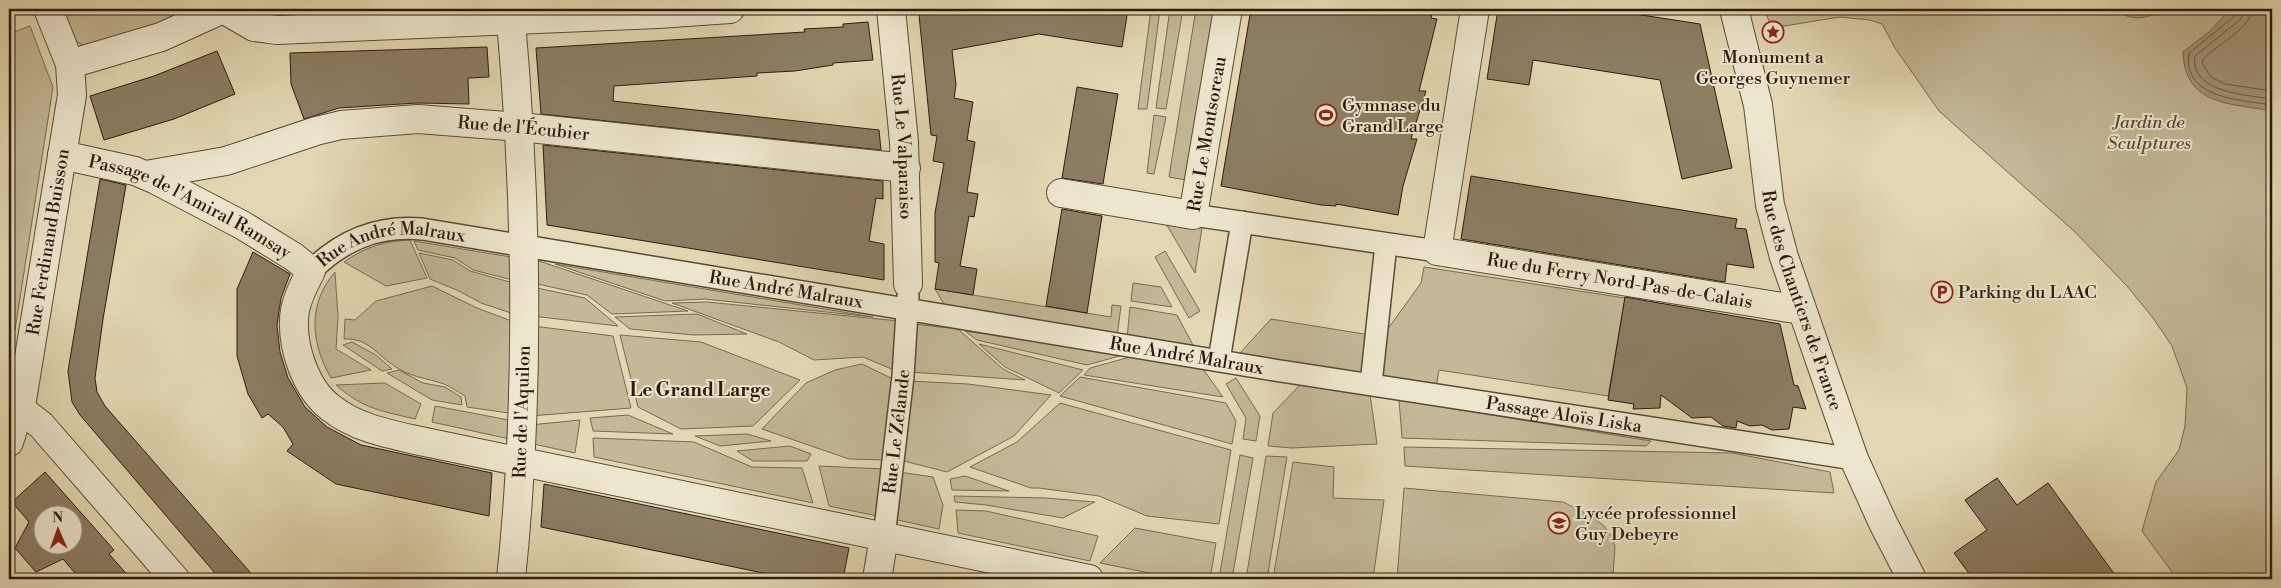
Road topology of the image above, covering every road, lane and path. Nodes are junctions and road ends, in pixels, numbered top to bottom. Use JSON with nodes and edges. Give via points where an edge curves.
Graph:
{"nodes":[{"id":1,"x":48,"y":9,"type":"edge"},
{"id":2,"x":223,"y":9,"type":"edge"},
{"id":3,"x":730,"y":9,"type":"edge"},
{"id":4,"x":892,"y":9,"type":"edge"},
{"id":5,"x":1228,"y":9,"type":"edge"},
{"id":6,"x":1476,"y":9,"type":"edge"},
{"id":7,"x":1733,"y":9,"type":"edge"},
{"id":8,"x":510,"y":14,"type":"edge"},
{"id":9,"x":70,"y":64,"type":"junction"},
{"id":10,"x":520,"y":127,"type":"junction"},
{"id":11,"x":62,"y":155,"type":"junction"},
{"id":12,"x":906,"y":168,"type":"junction"},
{"id":13,"x":146,"y":175,"type":"junction"},
{"id":14,"x":1061,"y":193,"type":"dead end"},
{"id":15,"x":1193,"y":215,"type":"junction"},
{"id":16,"x":1242,"y":222,"type":"junction"},
{"id":17,"x":1386,"y":244,"type":"junction"},
{"id":18,"x":525,"y":245,"type":"junction"},
{"id":19,"x":1437,"y":251,"type":"junction"},
{"id":20,"x":311,"y":271,"type":"junction"},
{"id":21,"x":908,"y":296,"type":"junction"},
{"id":22,"x":1801,"y":310,"type":"junction"},
{"id":23,"x":1219,"y":360,"type":"junction"},
{"id":24,"x":1274,"y":370,"type":"joint"},
{"id":25,"x":1371,"y":384,"type":"junction"},
{"id":26,"x":20,"y":409,"type":"junction"},
{"id":27,"x":9,"y":442,"type":"edge"},
{"id":28,"x":1854,"y":459,"type":"junction"},
{"id":29,"x":521,"y":462,"type":"junction"},
{"id":30,"x":884,"y":537,"type":"junction"},
{"id":31,"x":175,"y":579,"type":"edge"},
{"id":32,"x":511,"y":579,"type":"edge"},
{"id":33,"x":876,"y":579,"type":"edge"},
{"id":34,"x":1089,"y":579,"type":"edge"},
{"id":35,"x":1912,"y":579,"type":"edge"}],
"edges":[{"from":1,"to":9,"type":"street","name":"Rue Ferdinand Buisson"},
{"from":2,"to":8,"type":"street","via":[[242,22],[265,30]]},
{"from":2,"to":9,"type":"street","via":[[161,37]]},
{"from":3,"to":8,"type":"street","via":[[658,14]]},
{"from":4,"to":12,"type":"street","name":"Rue Le Valparaiso"},
{"from":5,"to":15,"type":"street","name":"Rue Le Montsoreau"},
{"from":6,"to":19,"type":"street"},
{"from":7,"to":22,"type":"street","name":"Rue des Chantiers de France","via":[[1758,105],[1773,218]]},
{"from":8,"to":10,"type":"street","name":"Rue de l'Aquilon"},
{"from":9,"to":11,"type":"street","name":"Rue Ferdinand Buisson","via":[[72,95]]},
{"from":10,"to":12,"type":"street","name":"Rue de l'Écubier"},
{"from":10,"to":13,"type":"street","name":"Rue de l'Écubier","via":[[418,119],[353,123],[316,131],[226,161]]},
{"from":10,"to":18,"type":"street","name":"Rue de l'Aquilon"},
{"from":11,"to":13,"type":"street","name":"Passage de l'Amiral Ramsay"},
{"from":11,"to":26,"type":"street","name":"Rue Ferdinand Buisson"},
{"from":12,"to":21,"type":"street","name":"Rue Le Valparaiso"},
{"from":13,"to":20,"type":"street","name":"Passage de l'Amiral Ramsay","via":[[249,229]]},
{"from":14,"to":15,"type":"street","name":"Rue Le Montsoreau"},
{"from":15,"to":16,"type":"street"},
{"from":16,"to":17,"type":"street"},
{"from":16,"to":23,"type":"street"},
{"from":17,"to":19,"type":"street"},
{"from":17,"to":25,"type":"street"},
{"from":18,"to":20,"type":"street","name":"Rue André Malraux","via":[[422,229],[387,229],[344,243]]},
{"from":18,"to":21,"type":"street","name":"Rue André Malraux"},
{"from":18,"to":29,"type":"street","name":"Rue de l'Aquilon"},
{"from":19,"to":22,"type":"street","name":"Rue du Ferry Nord-Pas-de-Calais"},
{"from":20,"to":29,"type":"street","name":"Rue André Malraux","via":[[295,312],[296,346],[307,376],[329,407],[354,422],[389,434]]},
{"from":21,"to":23,"type":"street","name":"Rue André Malraux"},
{"from":21,"to":30,"type":"street","name":"Rue Le Zélande","via":[[903,376]]},
{"from":22,"to":28,"type":"street","name":"Rue des Chantiers de France"},
{"from":23,"to":24,"type":"street","name":"Rue André Malraux"},
{"from":24,"to":25,"type":"street","name":"Passage Aloïs Liska"},
{"from":25,"to":28,"type":"street","name":"Passage Aloïs Liska"},
{"from":26,"to":27,"type":"street","name":"Rue Ferdinand Buisson"},
{"from":26,"to":31,"type":"street","via":[[41,425]]},
{"from":28,"to":35,"type":"street","name":"Rue des Chantiers de France"},
{"from":29,"to":30,"type":"street","name":"Rue André Malraux"},
{"from":29,"to":32,"type":"street","name":"Rue de l'Aquilon"},
{"from":30,"to":33,"type":"street","name":"Rue Le Zélande"},
{"from":30,"to":34,"type":"street","name":"Rue André Malraux"}]}
